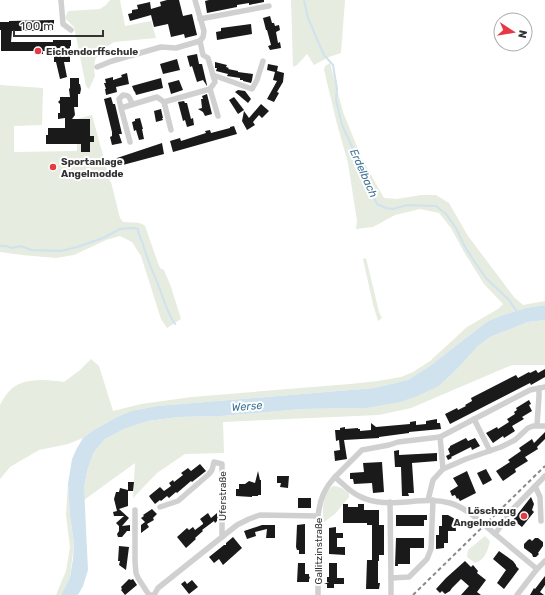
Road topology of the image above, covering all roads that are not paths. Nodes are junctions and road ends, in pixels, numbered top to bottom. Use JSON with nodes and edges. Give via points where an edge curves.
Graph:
{"nodes":[{"id":1,"x":61,"y":0,"type":"edge"},
{"id":2,"x":196,"y":0,"type":"edge"},
{"id":3,"x":269,"y":6,"type":"dead end"},
{"id":4,"x":200,"y":19,"type":"junction"},
{"id":5,"x":71,"y":30,"type":"dead end"},
{"id":6,"x":200,"y":41,"type":"junction"},
{"id":7,"x":263,"y":61,"type":"dead end"},
{"id":8,"x":97,"y":67,"type":"dead end"},
{"id":9,"x":213,"y":75,"type":"junction"},
{"id":10,"x":210,"y":88,"type":"junction"},
{"id":11,"x":164,"y":102,"type":"junction"},
{"id":12,"x":132,"y":104,"type":"junction"},
{"id":13,"x":121,"y":108,"type":"junction"},
{"id":14,"x":218,"y":116,"type":"dead end"},
{"id":15,"x":171,"y":130,"type":"dead end"},
{"id":16,"x":130,"y":142,"type":"dead end"},
{"id":17,"x":542,"y":388,"type":"edge"},
{"id":18,"x":474,"y":419,"type":"junction"},
{"id":19,"x":538,"y":425,"type":"junction"},
{"id":20,"x":545,"y":426,"type":"edge"},
{"id":21,"x":440,"y":437,"type":"junction"},
{"id":22,"x":490,"y":450,"type":"junction"},
{"id":23,"x":443,"y":469,"type":"junction"},
{"id":24,"x":545,"y":476,"type":"edge"},
{"id":25,"x":336,"y":477,"type":"junction"},
{"id":26,"x":535,"y":486,"type":"junction"},
{"id":27,"x":431,"y":500,"type":"junction"},
{"id":28,"x":390,"y":502,"type":"junction"},
{"id":29,"x":160,"y":507,"type":"dead end"},
{"id":30,"x":134,"y":510,"type":"dead end"},
{"id":31,"x":318,"y":516,"type":"junction"},
{"id":32,"x":541,"y":521,"type":"dead end"},
{"id":33,"x":496,"y":534,"type":"junction"},
{"id":34,"x":222,"y":537,"type":"junction"},
{"id":35,"x":545,"y":561,"type":"edge"},
{"id":36,"x":537,"y":570,"type":"junction"},
{"id":37,"x":391,"y":578,"type":"junction"},
{"id":38,"x":153,"y":595,"type":"edge"},
{"id":39,"x":318,"y":595,"type":"edge"},
{"id":40,"x":391,"y":595,"type":"edge"},
{"id":41,"x":517,"y":595,"type":"edge"}],
"edges":[{"from":1,"to":5,"type":"street","via":[[63,24]]},
{"from":2,"to":4,"type":"street"},
{"from":3,"to":4,"type":"street"},
{"from":4,"to":6,"type":"street","via":[[204,31]]},
{"from":6,"to":8,"type":"street","via":[[176,48],[161,47]]},
{"from":6,"to":9,"type":"street","via":[[203,55],[208,58]]},
{"from":7,"to":9,"type":"street","via":[[252,89]]},
{"from":9,"to":10,"type":"street","via":[[215,82]]},
{"from":10,"to":11,"type":"street"},
{"from":10,"to":14,"type":"street"},
{"from":11,"to":12,"type":"street","via":[[157,97]]},
{"from":11,"to":15,"type":"street"},
{"from":12,"to":13,"type":"street"},
{"from":12,"to":13,"type":"street","via":[[130,97],[123,95],[119,98]]},
{"from":13,"to":16,"type":"street"},
{"from":17,"to":18,"type":"street","via":[[530,390]]},
{"from":17,"to":19,"type":"street","via":[[539,396]]},
{"from":18,"to":21,"type":"street"},
{"from":18,"to":22,"type":"street"},
{"from":19,"to":20,"type":"street"},
{"from":19,"to":22,"type":"street","via":[[528,428],[515,440]]},
{"from":21,"to":23,"type":"street"},
{"from":21,"to":25,"type":"street","name":"Gallitzinstraße","via":[[362,450]]},
{"from":22,"to":23,"type":"street"},
{"from":23,"to":27,"type":"street","via":[[433,480]]},
{"from":24,"to":26,"type":"street"},
{"from":25,"to":28,"type":"street","via":[[360,497],[377,502]]},
{"from":25,"to":31,"type":"street","name":"Gallitzinstraße","via":[[326,487]]},
{"from":26,"to":32,"type":"street","via":[[540,497]]},
{"from":26,"to":33,"type":"street","via":[[512,509]]},
{"from":27,"to":28,"type":"street"},
{"from":27,"to":33,"type":"street","via":[[450,503],[464,510]]},
{"from":27,"to":37,"type":"street","via":[[431,549],[427,559],[409,577]]},
{"from":28,"to":37,"type":"street"},
{"from":29,"to":34,"type":"street","name":"Uferstraße","via":[[178,501],[209,474],[214,462],[222,464]]},
{"from":30,"to":38,"type":"street","name":"Uferstraße","via":[[136,573],[149,595]]},
{"from":31,"to":34,"type":"street","name":"Uferstraße","via":[[260,515],[238,525]]},
{"from":31,"to":39,"type":"street","name":"Gallitzinstraße"},
{"from":33,"to":36,"type":"street"},
{"from":34,"to":38,"type":"street","name":"Uferstraße","via":[[158,588]]},
{"from":35,"to":36,"type":"street"},
{"from":36,"to":41,"type":"street"},
{"from":37,"to":40,"type":"street"}]}
